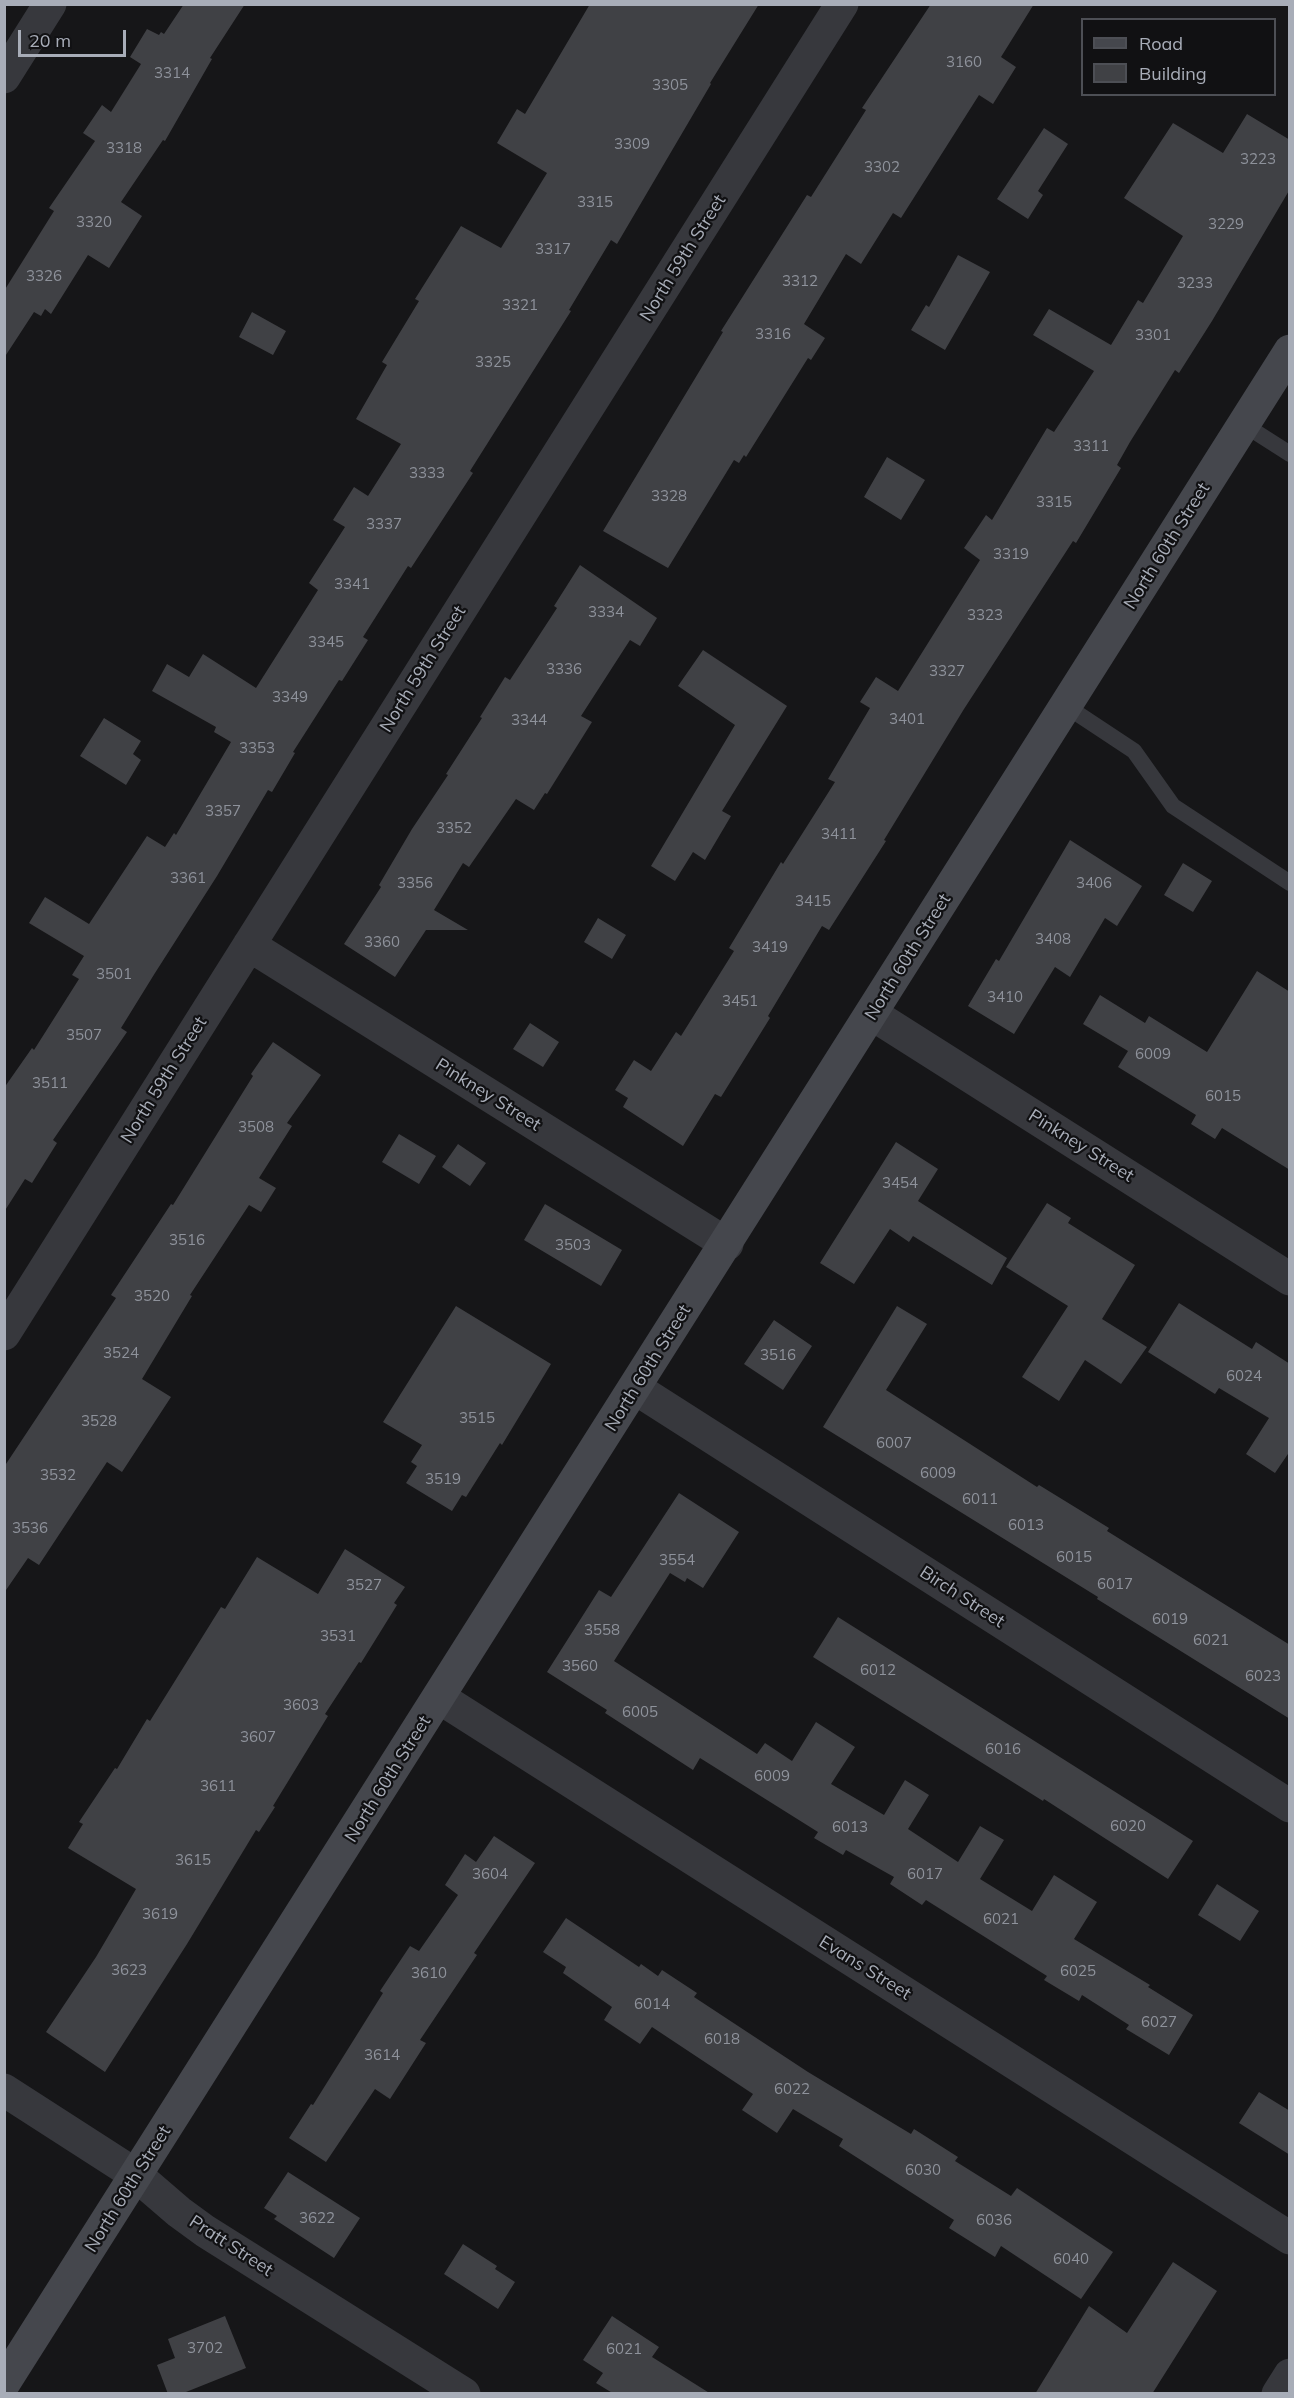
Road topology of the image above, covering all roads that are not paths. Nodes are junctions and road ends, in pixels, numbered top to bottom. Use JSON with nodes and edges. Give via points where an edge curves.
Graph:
{"nodes":[{"id":1,"x":50,"y":4,"type":"edge"},
{"id":2,"x":842,"y":4,"type":"edge"},
{"id":3,"x":4,"y":77,"type":"edge"},
{"id":4,"x":1290,"y":351,"type":"edge"},
{"id":5,"x":1243,"y":424,"type":"junction"},
{"id":6,"x":1290,"y":454,"type":"edge"},
{"id":7,"x":1066,"y":706,"type":"junction"},
{"id":8,"x":1290,"y":883,"type":"edge"},
{"id":9,"x":249,"y":945,"type":"junction"},
{"id":10,"x":872,"y":1014,"type":"junction"},
{"id":11,"x":727,"y":1244,"type":"junction"},
{"id":12,"x":1290,"y":1279,"type":"edge"},
{"id":13,"x":4,"y":1334,"type":"edge"},
{"id":14,"x":635,"y":1388,"type":"junction"},
{"id":15,"x":440,"y":1698,"type":"junction"},
{"id":16,"x":1290,"y":1806,"type":"edge"},
{"id":17,"x":4,"y":2090,"type":"edge"},
{"id":18,"x":136,"y":2175,"type":"junction"},
{"id":19,"x":1290,"y":2238,"type":"edge"},
{"id":20,"x":1290,"y":2375,"type":"edge"},
{"id":21,"x":4,"y":2383,"type":"edge"},
{"id":22,"x":464,"y":2394,"type":"edge"},
{"id":23,"x":1278,"y":2394,"type":"edge"}],
"edges":[{"from":1,"to":3,"type":"street"},
{"from":2,"to":9,"type":"street","name":"North 59th Street"},
{"from":4,"to":5,"type":"main road","name":"North 60th Street"},
{"from":5,"to":6,"type":"lane"},
{"from":5,"to":7,"type":"main road","name":"North 60th Street"},
{"from":7,"to":8,"type":"lane","via":[[1134,751],[1173,806]]},
{"from":7,"to":10,"type":"main road","name":"North 60th Street"},
{"from":9,"to":11,"type":"street","name":"Pinkney Street"},
{"from":9,"to":13,"type":"street","name":"North 59th Street"},
{"from":10,"to":11,"type":"main road","name":"North 60th Street"},
{"from":10,"to":12,"type":"street","name":"Pinkney Street"},
{"from":11,"to":14,"type":"main road","name":"North 60th Street"},
{"from":14,"to":15,"type":"main road","name":"North 60th Street"},
{"from":14,"to":16,"type":"street","name":"Birch Street"},
{"from":15,"to":18,"type":"main road","name":"North 60th Street"},
{"from":15,"to":19,"type":"street","name":"Evans Street"},
{"from":17,"to":18,"type":"street","name":"Pratt Street"},
{"from":18,"to":21,"type":"main road","name":"North 60th Street"},
{"from":18,"to":22,"type":"street","name":"Pratt Street","via":[[206,2231]]},
{"from":20,"to":23,"type":"street"}]}
